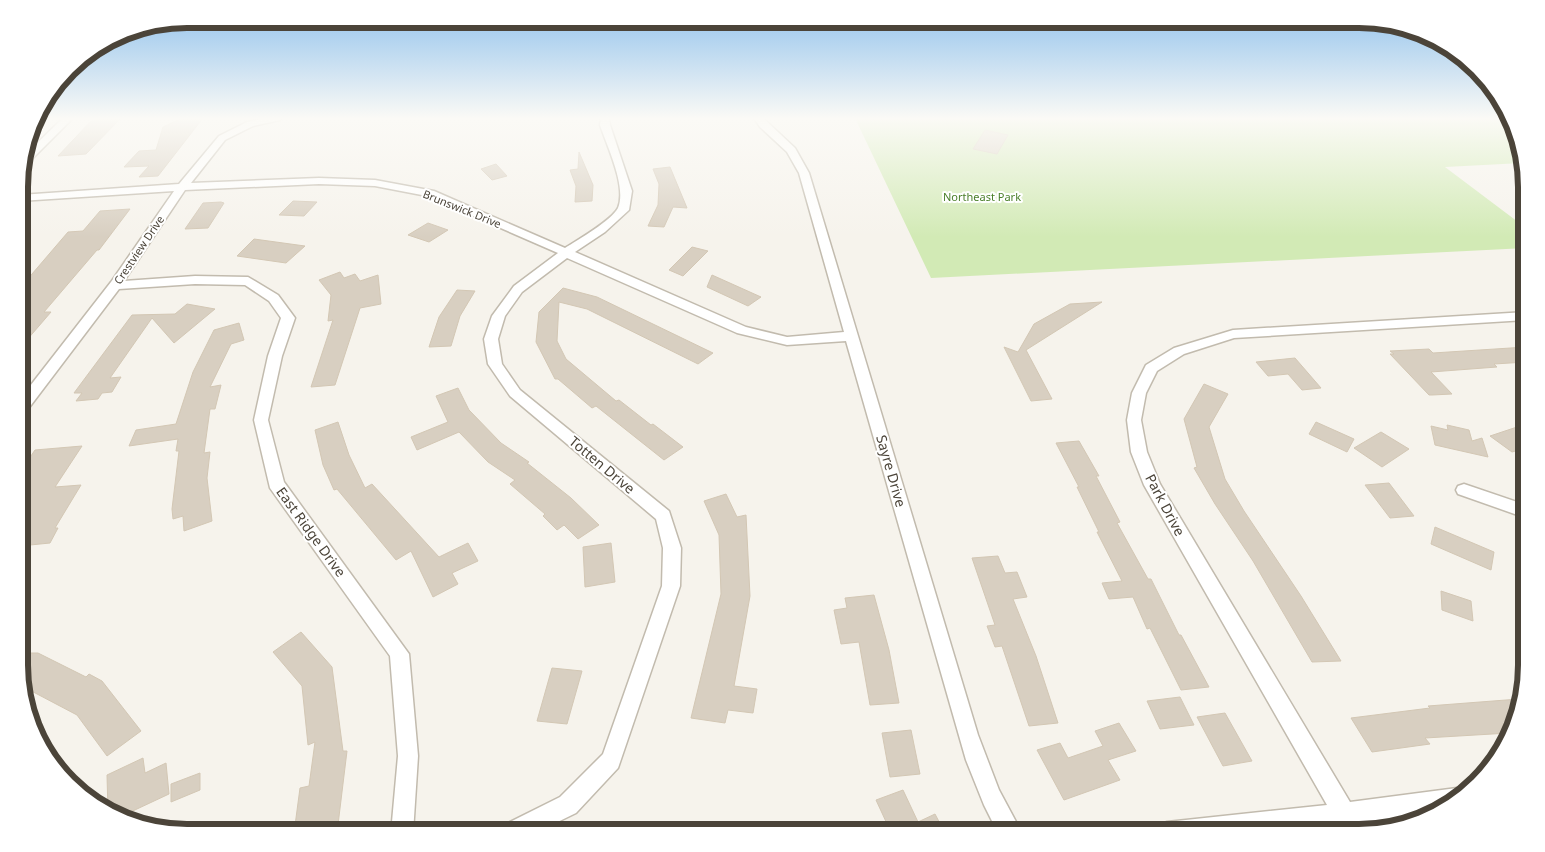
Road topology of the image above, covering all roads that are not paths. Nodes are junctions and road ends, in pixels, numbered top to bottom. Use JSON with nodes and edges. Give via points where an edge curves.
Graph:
{"nodes":[{"id":1,"x":206,"y":158,"type":"edge"},
{"id":2,"x":616,"y":158,"type":"edge"},
{"id":3,"x":795,"y":158,"type":"edge"},
{"id":4,"x":182,"y":187,"type":"junction"},
{"id":5,"x":28,"y":197,"type":"edge"},
{"id":6,"x":566,"y":253,"type":"junction"},
{"id":7,"x":115,"y":285,"type":"junction"},
{"id":8,"x":1517,"y":317,"type":"edge"},
{"id":9,"x":851,"y":336,"type":"junction"},
{"id":10,"x":28,"y":399,"type":"edge"},
{"id":11,"x":1464,"y":490,"type":"dead end"},
{"id":12,"x":1517,"y":509,"type":"edge"},
{"id":13,"x":1436,"y":804,"type":"edge"},
{"id":14,"x":403,"y":824,"type":"edge"},
{"id":15,"x":530,"y":824,"type":"edge"},
{"id":16,"x":1005,"y":824,"type":"edge"},
{"id":17,"x":1351,"y":824,"type":"edge"}],
"edges":[{"from":1,"to":4,"type":"street","name":"Crestview Drive"},
{"from":2,"to":6,"type":"street","name":"Totten Drive","via":[[627,191],[623,210],[601,230]]},
{"from":3,"to":9,"type":"street","name":"Sayre Drive","via":[[804,173]]},
{"from":4,"to":5,"type":"street","name":"Brunswick Drive"},
{"from":4,"to":6,"type":"street","name":"Brunswick Drive","via":[[319,180],[375,183],[430,194]]},
{"from":4,"to":7,"type":"street","name":"Crestview Drive"},
{"from":6,"to":9,"type":"street","name":"Brunswick Drive","via":[[742,330],[788,341]]},
{"from":6,"to":15,"type":"street","name":"Totten Drive","via":[[518,289],[499,316],[491,339],[495,364],[515,393],[663,516],[672,548],[671,586],[611,761],[568,805]]},
{"from":7,"to":10,"type":"street","name":"Crestview Drive"},
{"from":7,"to":14,"type":"street","name":"East Ridge Drive","via":[[195,280],[248,282],[274,298],[288,318],[275,356],[261,420],[265,438],[276,484],[399,654],[408,756]]},
{"from":8,"to":17,"type":"street","name":"Park Drive","via":[[1233,334],[1179,351],[1152,368],[1139,393],[1134,420],[1139,452],[1152,485]]},
{"from":9,"to":16,"type":"street","name":"Sayre Drive","via":[[968,735],[980,772]]},
{"from":11,"to":12,"type":"street"},
{"from":13,"to":17,"type":"street"}]}
